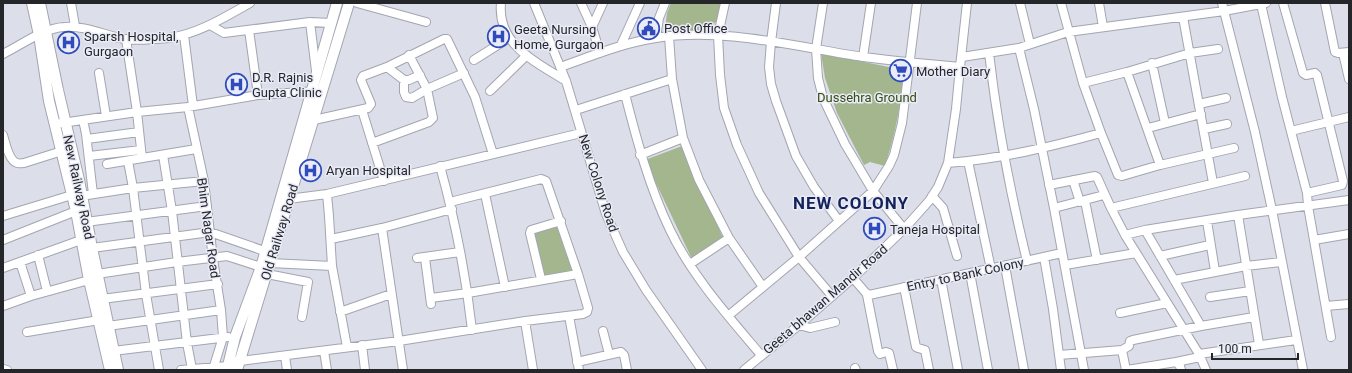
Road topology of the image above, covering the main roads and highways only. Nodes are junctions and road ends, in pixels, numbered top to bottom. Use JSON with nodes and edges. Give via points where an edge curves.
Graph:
{"nodes":[{"id":1,"x":32,"y":3,"type":"edge"},
{"id":2,"x":40,"y":3,"type":"edge"},
{"id":3,"x":337,"y":3,"type":"edge"},
{"id":4,"x":349,"y":3,"type":"edge"},
{"id":5,"x":42,"y":34,"type":"junction"},
{"id":6,"x":77,"y":196,"type":"junction"},
{"id":7,"x":267,"y":262,"type":"junction"},
{"id":8,"x":93,"y":277,"type":"junction"},
{"id":9,"x":232,"y":365,"type":"edge"},
{"id":10,"x":110,"y":370,"type":"edge"},
{"id":11,"x":118,"y":370,"type":"edge"}],
"edges":[{"from":1,"to":5,"type":"main road","name":"New Railway Road"},
{"from":2,"to":5,"type":"main road","name":"New Railway Road"},
{"from":3,"to":7,"type":"main road","name":"Old Railway Road","via":[[311,90]]},
{"from":4,"to":7,"type":"main road","name":"Old Railway Road"},
{"from":5,"to":6,"type":"main road","name":"New Railway Road","via":[[49,100]]},
{"from":5,"to":6,"type":"main road","name":"New Railway Road","via":[[79,180]]},
{"from":6,"to":8,"type":"main road","name":"New Railway Road","via":[[92,248]]},
{"from":6,"to":8,"type":"main road","name":"New Railway Road","via":[[76,210],[81,240]]},
{"from":7,"to":9,"type":"main road","name":"Old Railway Road"},
{"from":7,"to":9,"type":"main road","name":"Old Railway Road","via":[[235,337]]},
{"from":8,"to":10,"type":"main road","name":"New Railway Road"},
{"from":8,"to":11,"type":"main road","name":"New Railway Road","via":[[102,299]]}]}
